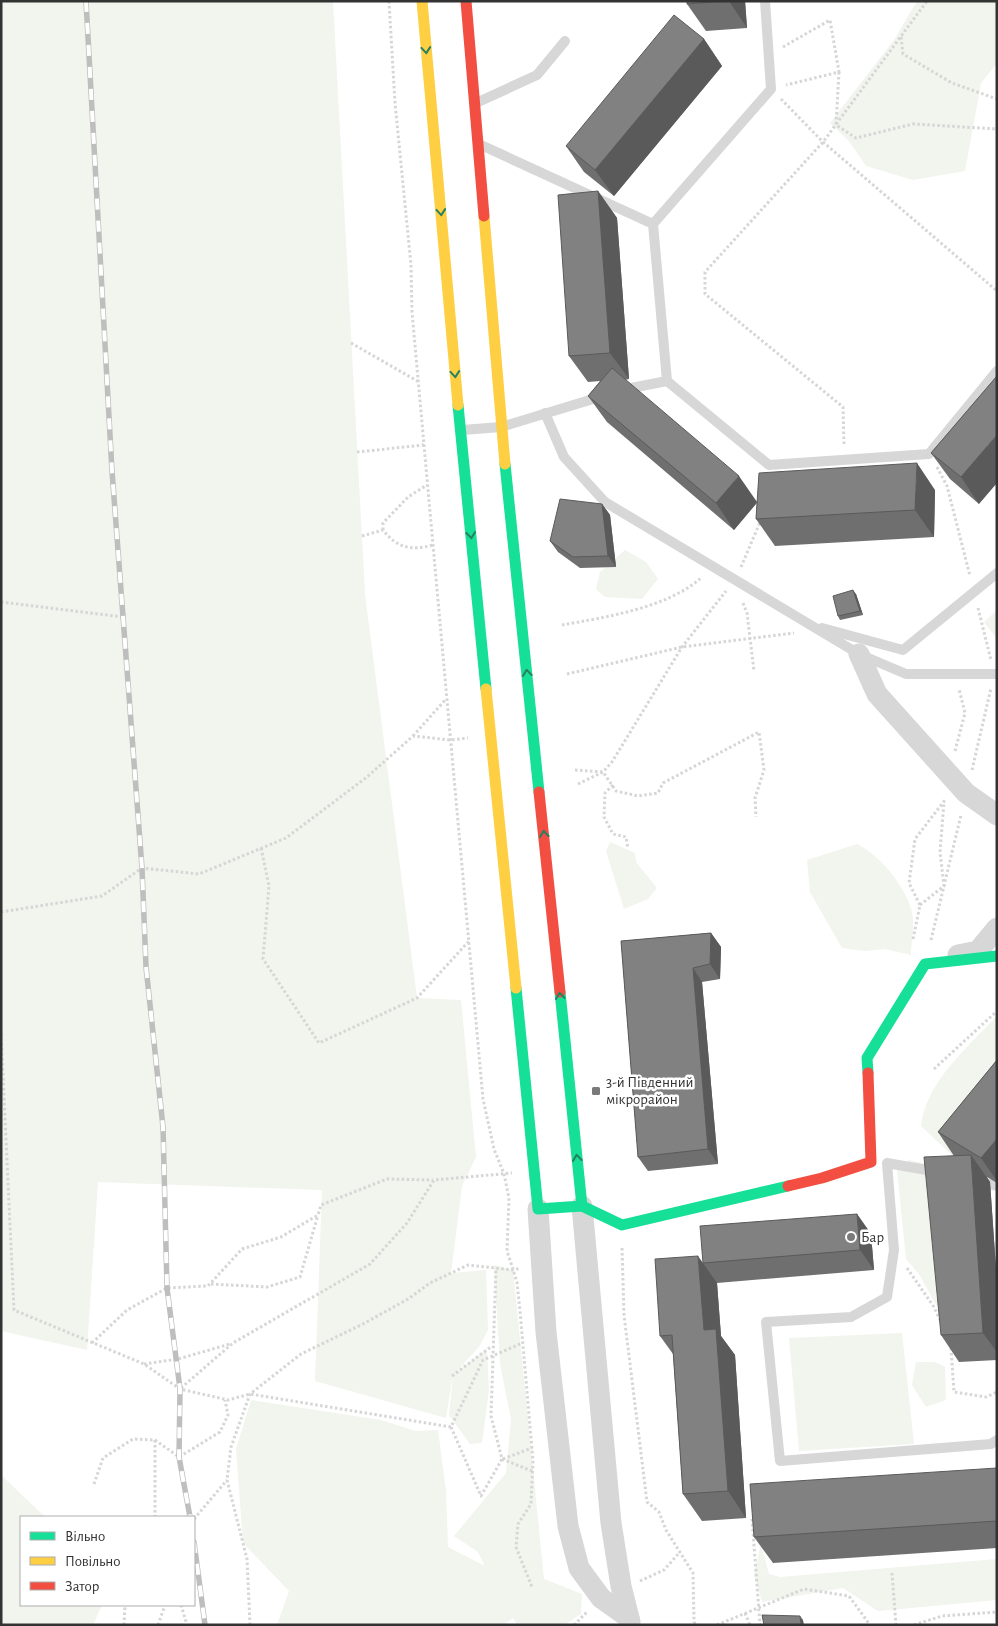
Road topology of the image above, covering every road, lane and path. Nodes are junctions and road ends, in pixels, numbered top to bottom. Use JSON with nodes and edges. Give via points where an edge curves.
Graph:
{"nodes":[{"id":1,"x":390,"y":1,"type":"edge"},
{"id":2,"x":422,"y":1,"type":"edge"},
{"id":3,"x":466,"y":1,"type":"edge"},
{"id":4,"x":765,"y":1,"type":"edge"},
{"id":5,"x":927,"y":1,"type":"edge"},
{"id":6,"x":901,"y":37,"type":"junction"},
{"id":7,"x":565,"y":41,"type":"dead end"},
{"id":8,"x":769,"y":55,"type":"junction"},
{"id":9,"x":839,"y":72,"type":"junction"},
{"id":10,"x":771,"y":88,"type":"junction"},
{"id":11,"x":997,"y":99,"type":"edge"},
{"id":12,"x":475,"y":104,"type":"junction"},
{"id":13,"x":836,"y":125,"type":"junction"},
{"id":14,"x":997,"y":129,"type":"edge"},
{"id":15,"x":823,"y":142,"type":"junction"},
{"id":16,"x":478,"y":144,"type":"junction"},
{"id":17,"x":653,"y":224,"type":"junction"},
{"id":18,"x":997,"y":291,"type":"edge"},
{"id":19,"x":352,"y":343,"type":"dead end"},
{"id":20,"x":997,"y":371,"type":"edge"},
{"id":21,"x":667,"y":381,"type":"junction"},
{"id":22,"x":420,"y":383,"type":"junction"},
{"id":23,"x":545,"y":413,"type":"junction"},
{"id":24,"x":501,"y":426,"type":"junction"},
{"id":25,"x":460,"y":430,"type":"junction"},
{"id":26,"x":424,"y":445,"type":"junction"},
{"id":27,"x":357,"y":452,"type":"dead end"},
{"id":28,"x":929,"y":454,"type":"junction"},
{"id":29,"x":844,"y":460,"type":"junction"},
{"id":30,"x":427,"y":485,"type":"junction"},
{"id":31,"x":765,"y":511,"type":"edge"},
{"id":32,"x":956,"y":521,"type":"dead end"},
{"id":33,"x":383,"y":530,"type":"junction"},
{"id":34,"x":362,"y":536,"type":"dead end"},
{"id":35,"x":433,"y":545,"type":"junction"},
{"id":36,"x":714,"y":566,"type":"junction"},
{"id":37,"x":997,"y":573,"type":"edge"},
{"id":38,"x":736,"y":580,"type":"junction"},
{"id":39,"x":1,"y":602,"type":"edge"},
{"id":40,"x":123,"y":617,"type":"dead end"},
{"id":41,"x":809,"y":624,"type":"junction"},
{"id":42,"x":562,"y":625,"type":"dead end"},
{"id":43,"x":750,"y":638,"type":"junction"},
{"id":44,"x":682,"y":647,"type":"junction"},
{"id":45,"x":859,"y":654,"type":"junction"},
{"id":46,"x":754,"y":671,"type":"dead end"},
{"id":47,"x":567,"y":674,"type":"dead end"},
{"id":48,"x":955,"y":674,"type":"junction"},
{"id":49,"x":995,"y":674,"type":"joint"},
{"id":50,"x":446,"y":698,"type":"junction"},
{"id":51,"x":413,"y":736,"type":"junction"},
{"id":52,"x":491,"y":736,"type":"junction"},
{"id":53,"x":450,"y":740,"type":"junction"},
{"id":54,"x":575,"y":770,"type":"dead end"},
{"id":55,"x":602,"y":772,"type":"junction"},
{"id":56,"x":950,"y":774,"type":"junction"},
{"id":57,"x":578,"y":784,"type":"dead end"},
{"id":58,"x":613,"y":785,"type":"junction"},
{"id":59,"x":966,"y":793,"type":"junction"},
{"id":60,"x":945,"y":800,"type":"junction"},
{"id":61,"x":997,"y":815,"type":"edge"},
{"id":62,"x":756,"y":817,"type":"dead end"},
{"id":63,"x":261,"y":848,"type":"junction"},
{"id":64,"x":628,"y":849,"type":"dead end"},
{"id":65,"x":944,"y":886,"type":"junction"},
{"id":66,"x":920,"y":905,"type":"junction"},
{"id":67,"x":1,"y":912,"type":"edge"},
{"id":68,"x":997,"y":928,"type":"edge"},
{"id":69,"x":913,"y":939,"type":"dead end"},
{"id":70,"x":469,"y":941,"type":"junction"},
{"id":71,"x":997,"y":956,"type":"edge"},
{"id":72,"x":925,"y":964,"type":"junction"},
{"id":73,"x":997,"y":1012,"type":"edge"},
{"id":74,"x":1,"y":1033,"type":"edge"},
{"id":75,"x":934,"y":1069,"type":"dead end"},
{"id":76,"x":871,"y":1162,"type":"junction"},
{"id":77,"x":888,"y":1163,"type":"junction"},
{"id":78,"x":534,"y":1170,"type":"junction"},
{"id":79,"x":504,"y":1174,"type":"junction"},
{"id":80,"x":952,"y":1175,"type":"edge"},
{"id":81,"x":970,"y":1179,"type":"edge"},
{"id":82,"x":434,"y":1180,"type":"junction"},
{"id":83,"x":997,"y":1186,"type":"edge"},
{"id":84,"x":582,"y":1206,"type":"junction"},
{"id":85,"x":538,"y":1209,"type":"junction"},
{"id":86,"x":318,"y":1215,"type":"junction"},
{"id":87,"x":622,"y":1225,"type":"junction"},
{"id":88,"x":893,"y":1256,"type":"junction"},
{"id":89,"x":541,"y":1263,"type":"junction"},
{"id":90,"x":496,"y":1268,"type":"junction"},
{"id":91,"x":513,"y":1270,"type":"junction"},
{"id":92,"x":210,"y":1284,"type":"junction"},
{"id":93,"x":941,"y":1322,"type":"edge"},
{"id":94,"x":546,"y":1332,"type":"junction"},
{"id":95,"x":92,"y":1343,"type":"junction"},
{"id":96,"x":233,"y":1343,"type":"junction"},
{"id":97,"x":522,"y":1343,"type":"junction"},
{"id":98,"x":492,"y":1345,"type":"junction"},
{"id":99,"x":951,"y":1346,"type":"edge"},
{"id":100,"x":492,"y":1356,"type":"junction"},
{"id":101,"x":144,"y":1364,"type":"junction"},
{"id":102,"x":452,"y":1376,"type":"dead end"},
{"id":103,"x":180,"y":1389,"type":"junction"},
{"id":104,"x":997,"y":1392,"type":"edge"},
{"id":105,"x":250,"y":1394,"type":"junction"},
{"id":106,"x":225,"y":1399,"type":"junction"},
{"id":107,"x":451,"y":1427,"type":"junction"},
{"id":108,"x":155,"y":1440,"type":"junction"},
{"id":109,"x":997,"y":1440,"type":"edge"},
{"id":110,"x":532,"y":1448,"type":"junction"},
{"id":111,"x":502,"y":1459,"type":"junction"},
{"id":112,"x":532,"y":1471,"type":"junction"},
{"id":113,"x":227,"y":1480,"type":"junction"},
{"id":114,"x":94,"y":1484,"type":"dead end"},
{"id":115,"x":155,"y":1516,"type":"edge"},
{"id":116,"x":195,"y":1518,"type":"edge"},
{"id":117,"x":752,"y":1518,"type":"edge"},
{"id":118,"x":680,"y":1552,"type":"junction"},
{"id":119,"x":892,"y":1573,"type":"dead end"},
{"id":120,"x":532,"y":1587,"type":"dead end"},
{"id":121,"x":622,"y":1589,"type":"junction"},
{"id":122,"x":125,"y":1606,"type":"edge"},
{"id":123,"x":165,"y":1606,"type":"edge"},
{"id":124,"x":181,"y":1606,"type":"edge"},
{"id":125,"x":759,"y":1608,"type":"junction"},
{"id":126,"x":997,"y":1612,"type":"edge"},
{"id":127,"x":745,"y":1613,"type":"junction"},
{"id":128,"x":630,"y":1621,"type":"edge"},
{"id":129,"x":124,"y":1625,"type":"edge"},
{"id":130,"x":158,"y":1625,"type":"edge"},
{"id":131,"x":187,"y":1625,"type":"edge"},
{"id":132,"x":250,"y":1625,"type":"edge"},
{"id":133,"x":696,"y":1625,"type":"edge"},
{"id":134,"x":717,"y":1625,"type":"edge"},
{"id":135,"x":750,"y":1625,"type":"edge"},
{"id":136,"x":760,"y":1625,"type":"edge"},
{"id":137,"x":870,"y":1625,"type":"edge"},
{"id":138,"x":896,"y":1625,"type":"edge"},
{"id":139,"x":914,"y":1625,"type":"edge"}],
"edges":[{"from":1,"to":22,"type":"path","via":[[395,103]]},
{"from":2,"to":25,"type":"street","one_way":true},
{"from":3,"to":12,"type":"street"},
{"from":4,"to":8,"type":"lane"},
{"from":5,"to":6,"type":"path"},
{"from":6,"to":11,"type":"path","via":[[903,54],[952,82]]},
{"from":6,"to":13,"type":"path"},
{"from":7,"to":12,"type":"lane","via":[[537,76]]},
{"from":8,"to":9,"type":"path","via":[[830,20]]},
{"from":8,"to":10,"type":"lane"},
{"from":9,"to":10,"type":"path"},
{"from":9,"to":13,"type":"path"},
{"from":10,"to":15,"type":"path"},
{"from":10,"to":17,"type":"lane"},
{"from":12,"to":16,"type":"street"},
{"from":13,"to":14,"type":"path","via":[[856,138],[913,124]]},
{"from":13,"to":15,"type":"path"},
{"from":15,"to":18,"type":"path"},
{"from":15,"to":29,"type":"path","via":[[705,272],[705,294],[843,407]]},
{"from":16,"to":17,"type":"lane"},
{"from":16,"to":24,"type":"street"},
{"from":17,"to":21,"type":"lane"},
{"from":19,"to":22,"type":"path"},
{"from":20,"to":28,"type":"lane"},
{"from":21,"to":23,"type":"lane","via":[[629,388]]},
{"from":21,"to":29,"type":"lane","via":[[768,465]]},
{"from":22,"to":26,"type":"path"},
{"from":23,"to":24,"type":"lane"},
{"from":23,"to":36,"type":"lane","via":[[564,457],[606,502]]},
{"from":24,"to":25,"type":"lane"},
{"from":84,"to":24,"type":"street","one_way":true},
{"from":25,"to":52,"type":"street","one_way":true},
{"from":26,"to":27,"type":"path"},
{"from":26,"to":30,"type":"path"},
{"from":28,"to":29,"type":"lane"},
{"from":28,"to":32,"type":"path","via":[[947,486]]},
{"from":30,"to":33,"type":"path","via":[[408,497],[382,523]]},
{"from":30,"to":35,"type":"path"},
{"from":31,"to":38,"type":"path"},
{"from":33,"to":34,"type":"path"},
{"from":33,"to":35,"type":"path","via":[[392,542],[407,547],[418,550]]},
{"from":35,"to":50,"type":"path"},
{"from":36,"to":38,"type":"lane"},
{"from":36,"to":42,"type":"path","via":[[691,587],[628,613]]},
{"from":37,"to":41,"type":"lane","via":[[903,650]]},
{"from":38,"to":41,"type":"lane"},
{"from":38,"to":43,"type":"path","via":[[747,613]]},
{"from":38,"to":44,"type":"path"},
{"from":39,"to":40,"type":"path"},
{"from":41,"to":43,"type":"path","via":[[800,631]]},
{"from":41,"to":45,"type":"lane"},
{"from":43,"to":44,"type":"path"},
{"from":43,"to":46,"type":"path"},
{"from":44,"to":47,"type":"path"},
{"from":44,"to":55,"type":"path","via":[[612,762]]},
{"from":45,"to":48,"type":"lane","via":[[906,674]]},
{"from":45,"to":56,"type":"street","via":[[877,694]]},
{"from":48,"to":49,"type":"lane"},
{"from":48,"to":56,"type":"path","via":[[965,713]]},
{"from":49,"to":59,"type":"path"},
{"from":50,"to":51,"type":"path"},
{"from":50,"to":53,"type":"path"},
{"from":51,"to":53,"type":"path"},
{"from":51,"to":63,"type":"path","via":[[367,777],[286,838]]},
{"from":52,"to":53,"type":"path"},
{"from":52,"to":78,"type":"street"},
{"from":53,"to":70,"type":"path"},
{"from":54,"to":55,"type":"path"},
{"from":55,"to":57,"type":"path"},
{"from":55,"to":58,"type":"path"},
{"from":56,"to":59,"type":"street"},
{"from":56,"to":60,"type":"path"},
{"from":58,"to":62,"type":"path","via":[[616,791],[638,796],[658,793],[663,783],[759,732],[764,770],[755,798]]},
{"from":58,"to":64,"type":"path","via":[[605,793],[604,817],[613,834],[626,837]]},
{"from":59,"to":61,"type":"street"},
{"from":59,"to":65,"type":"path"},
{"from":60,"to":65,"type":"path","via":[[940,852]]},
{"from":60,"to":66,"type":"path","via":[[914,839],[909,883]]},
{"from":63,"to":67,"type":"path","via":[[199,874],[142,868],[102,896]]},
{"from":63,"to":70,"type":"path","via":[[269,886],[263,959],[318,1043],[416,998]]},
{"from":65,"to":66,"type":"path"},
{"from":65,"to":72,"type":"path"},
{"from":66,"to":69,"type":"path"},
{"from":68,"to":72,"type":"street","via":[[978,951]]},
{"from":70,"to":79,"type":"path","via":[[483,1099],[494,1150]]},
{"from":71,"to":72,"type":"street"},
{"from":72,"to":76,"type":"street","via":[[867,1058]]},
{"from":73,"to":75,"type":"path"},
{"from":74,"to":95,"type":"path","via":[[14,1310]]},
{"from":76,"to":77,"type":"lane"},
{"from":76,"to":87,"type":"street","via":[[822,1178]]},
{"from":77,"to":80,"type":"lane"},
{"from":77,"to":88,"type":"lane"},
{"from":78,"to":79,"type":"path"},
{"from":78,"to":85,"type":"street"},
{"from":79,"to":82,"type":"path"},
{"from":79,"to":91,"type":"path","via":[[508,1198],[507,1251]]},
{"from":81,"to":83,"type":"lane"},
{"from":82,"to":86,"type":"path","via":[[387,1179],[321,1205]]},
{"from":82,"to":96,"type":"path","via":[[407,1223],[370,1264]]},
{"from":84,"to":85,"type":"street"},
{"from":84,"to":87,"type":"street"},
{"from":84,"to":121,"type":"street","via":[[611,1523]]},
{"from":85,"to":89,"type":"street"},
{"from":86,"to":92,"type":"path","via":[[281,1238],[242,1249]]},
{"from":86,"to":92,"type":"path","via":[[300,1277],[267,1287]]},
{"from":87,"to":118,"type":"path","via":[[624,1315],[647,1502],[659,1512]]},
{"from":88,"to":93,"type":"path","via":[[908,1269],[934,1306]]},
{"from":88,"to":109,"type":"lane","via":[[887,1297],[851,1317],[766,1322],[780,1461],[991,1444]]},
{"from":89,"to":91,"type":"path"},
{"from":89,"to":94,"type":"street"},
{"from":90,"to":91,"type":"path"},
{"from":90,"to":98,"type":"path"},
{"from":90,"to":105,"type":"path","via":[[468,1265],[430,1284],[370,1320],[301,1354]]},
{"from":91,"to":97,"type":"path","via":[[517,1282]]},
{"from":92,"to":95,"type":"path","via":[[167,1288],[127,1310]]},
{"from":94,"to":97,"type":"path"},
{"from":94,"to":128,"type":"street","via":[[568,1526],[579,1568],[601,1598]]},
{"from":95,"to":101,"type":"path"},
{"from":96,"to":101,"type":"path","via":[[178,1359]]},
{"from":96,"to":103,"type":"path"},
{"from":97,"to":100,"type":"path"},
{"from":97,"to":110,"type":"path"},
{"from":98,"to":100,"type":"path"},
{"from":98,"to":102,"type":"path"},
{"from":99,"to":104,"type":"path","via":[[954,1392],[986,1397]]},
{"from":100,"to":107,"type":"path","via":[[483,1360]]},
{"from":100,"to":111,"type":"path","via":[[491,1416]]},
{"from":101,"to":103,"type":"path"},
{"from":103,"to":106,"type":"path"},
{"from":105,"to":106,"type":"path"},
{"from":105,"to":107,"type":"path"},
{"from":105,"to":113,"type":"path","via":[[231,1447]]},
{"from":106,"to":108,"type":"path","via":[[228,1415],[220,1432],[179,1457]]},
{"from":107,"to":111,"type":"path","via":[[481,1496]]},
{"from":108,"to":114,"type":"path","via":[[133,1439],[103,1458]]},
{"from":108,"to":115,"type":"path"},
{"from":110,"to":111,"type":"path"},
{"from":110,"to":112,"type":"path"},
{"from":111,"to":112,"type":"path"},
{"from":112,"to":120,"type":"path","via":[[531,1504],[518,1524],[516,1547]]},
{"from":113,"to":116,"type":"path"},
{"from":113,"to":132,"type":"path","via":[[247,1559]]},
{"from":117,"to":125,"type":"path"},
{"from":118,"to":121,"type":"path","via":[[664,1570]]},
{"from":118,"to":133,"type":"path","via":[[693,1572]]},
{"from":119,"to":138,"type":"path"},
{"from":121,"to":128,"type":"street"},
{"from":122,"to":129,"type":"path"},
{"from":123,"to":130,"type":"path"},
{"from":124,"to":131,"type":"path"},
{"from":125,"to":127,"type":"path"},
{"from":125,"to":136,"type":"path"},
{"from":125,"to":137,"type":"path","via":[[804,1589],[850,1596]]},
{"from":126,"to":139,"type":"path","via":[[942,1616]]},
{"from":127,"to":134,"type":"path"},
{"from":127,"to":135,"type":"path"}]}
